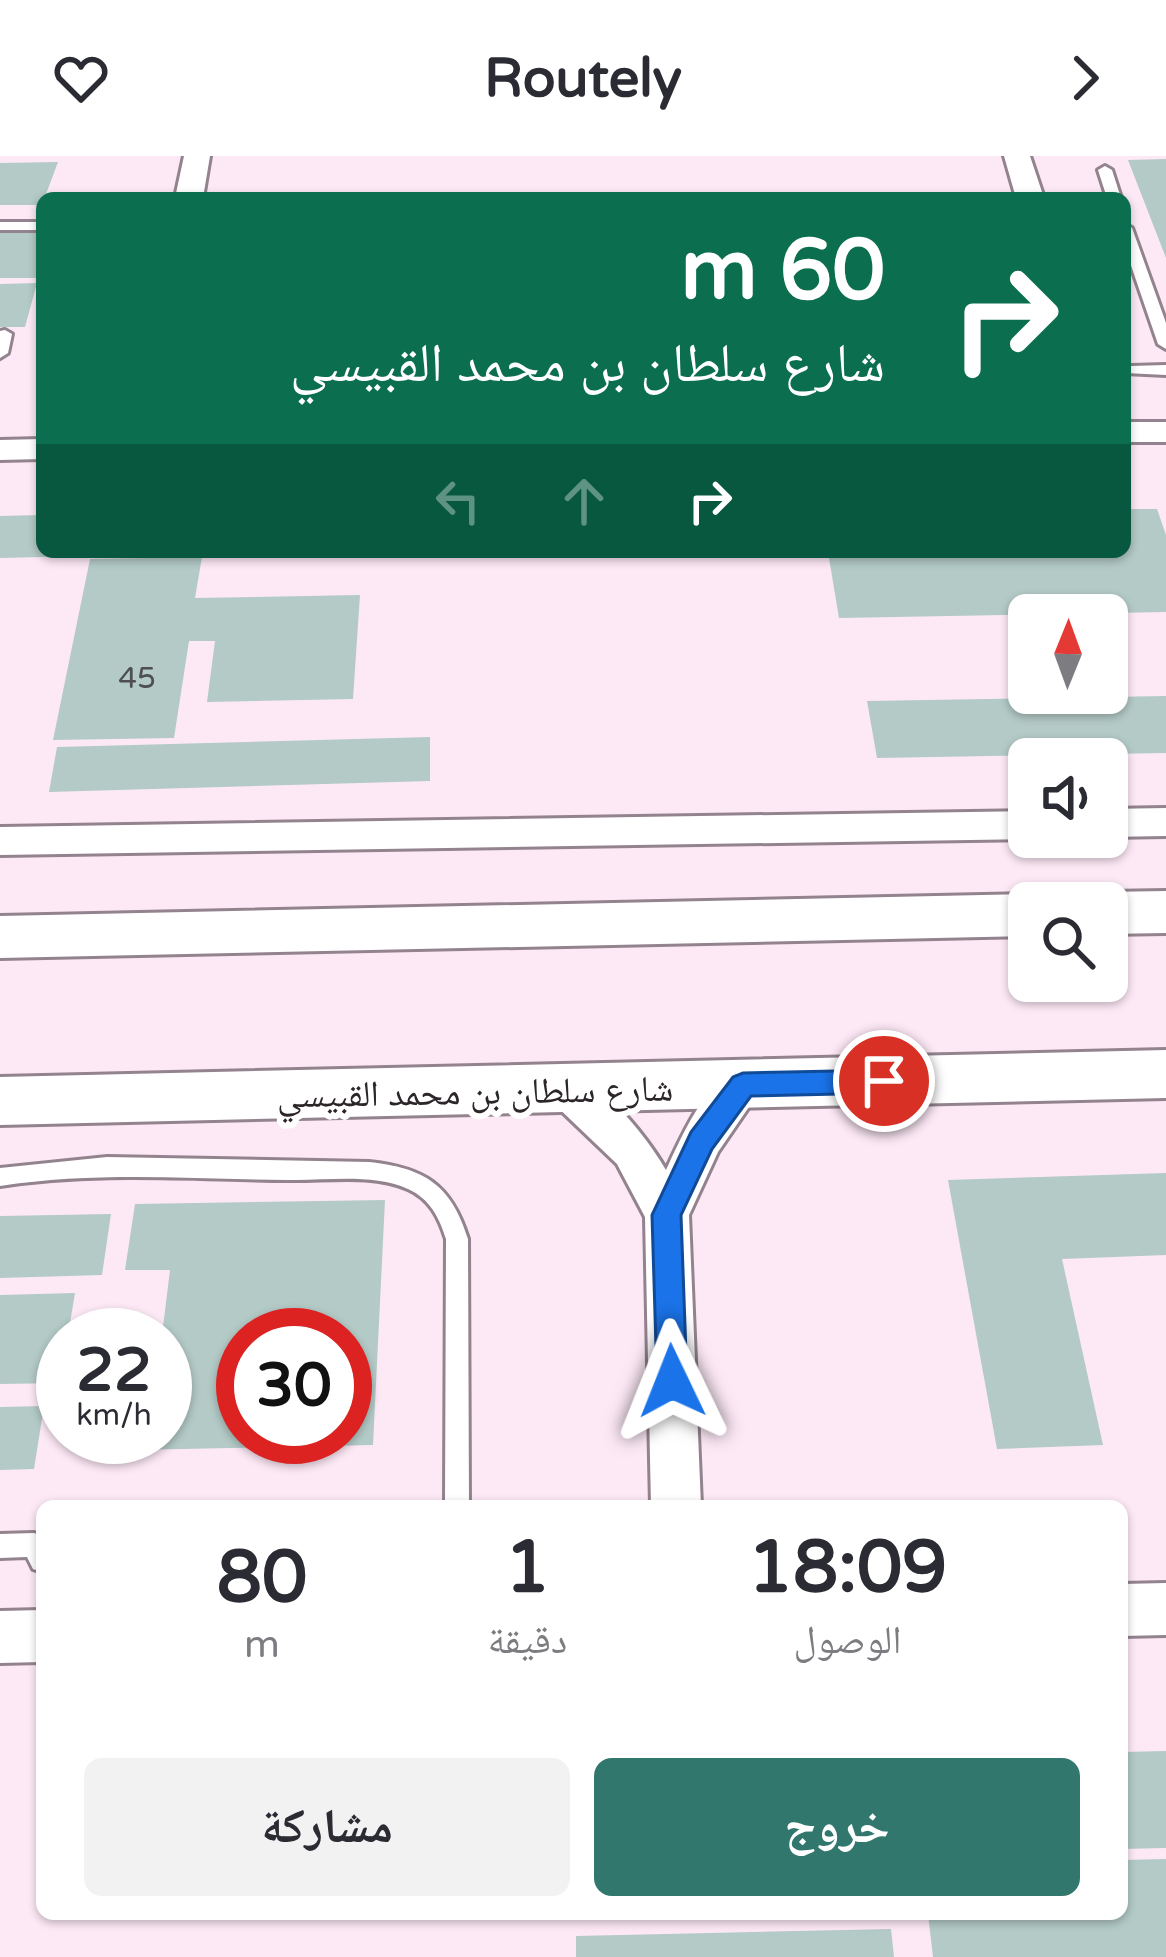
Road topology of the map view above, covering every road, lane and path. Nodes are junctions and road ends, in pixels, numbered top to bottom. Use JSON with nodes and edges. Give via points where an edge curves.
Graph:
{"nodes":[{"id":1,"x":197,"y":156,"type":"edge"},
{"id":2,"x":1017,"y":156,"type":"edge"},
{"id":3,"x":1105,"y":170,"type":"dead end"},
{"id":4,"x":190,"y":192,"type":"edge"},
{"id":5,"x":1028,"y":192,"type":"edge"},
{"id":6,"x":1112,"y":192,"type":"edge"},
{"id":7,"x":0,"y":226,"type":"edge"},
{"id":8,"x":36,"y":226,"type":"edge"},
{"id":9,"x":1131,"y":245,"type":"edge"},
{"id":10,"x":5,"y":334,"type":"dead end"},
{"id":11,"x":1166,"y":344,"type":"edge"},
{"id":12,"x":0,"y":352,"type":"edge"},
{"id":13,"x":1166,"y":370,"type":"edge"},
{"id":14,"x":1131,"y":371,"type":"dead end"},
{"id":15,"x":1131,"y":432,"type":"edge"},
{"id":16,"x":1166,"y":432,"type":"edge"},
{"id":17,"x":36,"y":449,"type":"edge"},
{"id":18,"x":0,"y":450,"type":"edge"},
{"id":19,"x":1166,"y":822,"type":"edge"},
{"id":20,"x":1128,"y":823,"type":"edge"},
{"id":21,"x":1008,"y":825,"type":"edge"},
{"id":22,"x":0,"y":841,"type":"edge"},
{"id":23,"x":1166,"y":912,"type":"edge"},
{"id":24,"x":1128,"y":913,"type":"edge"},
{"id":25,"x":1008,"y":915,"type":"edge"},
{"id":26,"x":0,"y":938,"type":"edge"},
{"id":27,"x":1166,"y":1074,"type":"edge"},
{"id":28,"x":743,"y":1085,"type":"junction"},
{"id":29,"x":565,"y":1088,"type":"junction"},
{"id":30,"x":0,"y":1102,"type":"edge"},
{"id":31,"x":0,"y":1177,"type":"edge"},
{"id":32,"x":667,"y":1215,"type":"junction"},
{"id":33,"x":457,"y":1500,"type":"edge"},
{"id":34,"x":676,"y":1500,"type":"edge"},
{"id":35,"x":0,"y":1546,"type":"edge"},
{"id":36,"x":36,"y":1549,"type":"edge"},
{"id":37,"x":1166,"y":1609,"type":"edge"},
{"id":38,"x":1128,"y":1610,"type":"edge"}],
"edges":[{"from":1,"to":4,"type":"street"},
{"from":2,"to":5,"type":"street"},
{"from":3,"to":6,"type":"lane"},
{"from":7,"to":8,"type":"lane"},
{"from":9,"to":11,"type":"lane"},
{"from":10,"to":12,"type":"lane"},
{"from":13,"to":14,"type":"lane"},
{"from":15,"to":16,"type":"street"},
{"from":17,"to":18,"type":"street"},
{"from":19,"to":20,"type":"street"},
{"from":21,"to":22,"type":"street"},
{"from":23,"to":24,"type":"main road"},
{"from":25,"to":26,"type":"main road"},
{"from":27,"to":28,"type":"main road","name":"شارع سلطان بن محمد القبيسي"},
{"from":28,"to":29,"type":"main road","name":"شارع سلطان بن محمد القبيسي"},
{"from":28,"to":32,"type":"street","via":[[701,1141]]},
{"from":29,"to":30,"type":"main road","name":"شارع سلطان بن محمد القبيسي"},
{"from":29,"to":32,"type":"street","via":[[632,1151]]},
{"from":31,"to":33,"type":"lane","via":[[94,1167],[369,1173],[418,1183],[438,1197],[457,1239]]},
{"from":32,"to":34,"type":"street"},
{"from":35,"to":36,"type":"lane"},
{"from":37,"to":38,"type":"street"}]}
